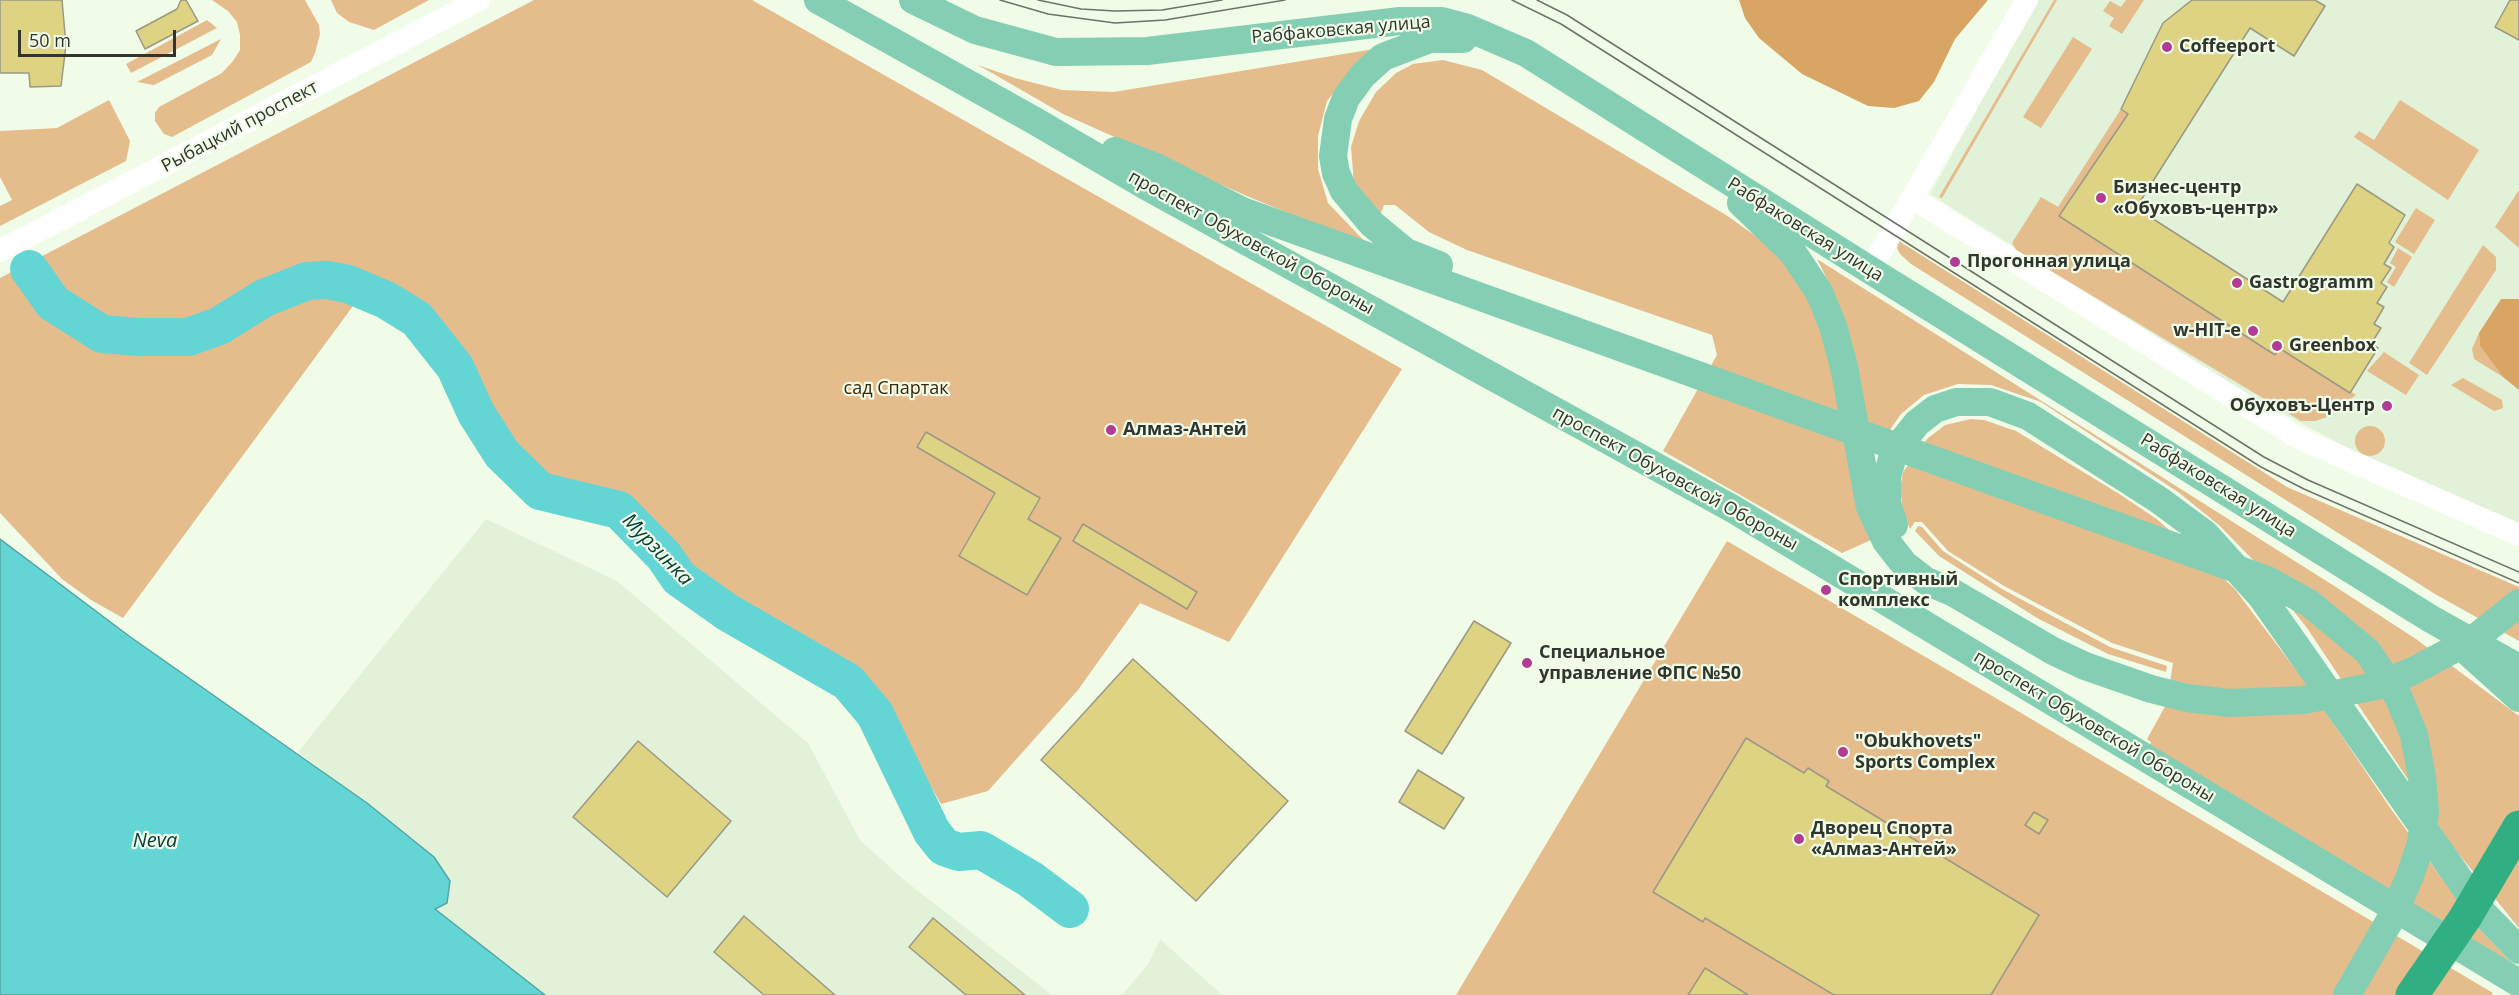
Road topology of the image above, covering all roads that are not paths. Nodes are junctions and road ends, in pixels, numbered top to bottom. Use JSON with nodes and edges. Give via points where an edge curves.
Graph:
{"nodes":[{"id":1,"x":479,"y":0,"type":"edge"},
{"id":2,"x":818,"y":0,"type":"edge"},
{"id":3,"x":913,"y":0,"type":"edge"},
{"id":4,"x":2027,"y":0,"type":"edge"},
{"id":5,"x":1526,"y":53,"type":"junction"},
{"id":6,"x":1035,"y":121,"type":"junction"},
{"id":7,"x":1706,"y":167,"type":"junction"},
{"id":8,"x":1912,"y":198,"type":"junction"},
{"id":9,"x":0,"y":252,"type":"edge"},
{"id":10,"x":1870,"y":270,"type":"junction"},
{"id":11,"x":1544,"y":320,"type":"junction"},
{"id":12,"x":2519,"y":535,"type":"edge"},
{"id":13,"x":1952,"y":592,"type":"junction"},
{"id":14,"x":2519,"y":603,"type":"edge"},
{"id":15,"x":2432,"y":619,"type":"junction"},
{"id":16,"x":2519,"y":668,"type":"edge"},
{"id":17,"x":2519,"y":698,"type":"edge"},
{"id":18,"x":2519,"y":827,"type":"edge"},
{"id":19,"x":2519,"y":950,"type":"edge"},
{"id":20,"x":2519,"y":983,"type":"edge"},
{"id":21,"x":2347,"y":995,"type":"edge"},
{"id":22,"x":2412,"y":995,"type":"edge"}],
"edges":[{"from":1,"to":9,"type":"street","name":"Рыбацкий проспект"},
{"from":2,"to":6,"type":"main road","name":"проспект Обуховской Обороны"},
{"from":3,"to":5,"type":"main road","name":"Рабфаковская улица","via":[[975,30],[1056,52],[1147,51],[1400,21],[1442,21]]},
{"from":4,"to":8,"type":"street"},
{"from":5,"to":7,"type":"main road","name":"Рабфаковская улица"},
{"from":5,"to":11,"type":"main road","via":[[1456,38],[1431,39],[1383,57],[1346,98],[1338,119],[1333,156],[1344,191],[1354,205],[1406,252],[1500,289]]},
{"from":6,"to":11,"type":"main road","via":[[1156,167],[1242,211]]},
{"from":6,"to":20,"type":"main road","name":"проспект Обуховской Обороны","via":[[1733,509]]},
{"from":7,"to":10,"type":"main road","name":"Рабфаковская улица"},
{"from":7,"to":13,"type":"main road","via":[[1793,253],[1820,292],[1839,346],[1870,507],[1878,526],[1904,564],[1926,581]]},
{"from":8,"to":10,"type":"street"},
{"from":8,"to":12,"type":"street","via":[[2298,438]]},
{"from":10,"to":15,"type":"main road","name":"Рабфаковская улица"},
{"from":11,"to":21,"type":"main road","via":[[2266,580],[2309,603],[2367,651],[2398,696],[2414,735],[2424,812],[2421,843],[2410,876],[2393,915]]},
{"from":13,"to":14,"type":"main road","via":[[2085,666],[2187,698],[2264,703],[2352,692],[2385,682],[2475,638]]},
{"from":13,"to":19,"type":"main road","via":[[1894,526],[1887,503],[1887,477],[1894,452],[1926,416],[1956,402],[1990,402],[2047,427],[2205,534],[2261,596],[2483,913]]},
{"from":15,"to":16,"type":"main road","name":"Рабфаковская улица"},
{"from":15,"to":17,"type":"main road"},
{"from":18,"to":22,"type":"highway"}]}
